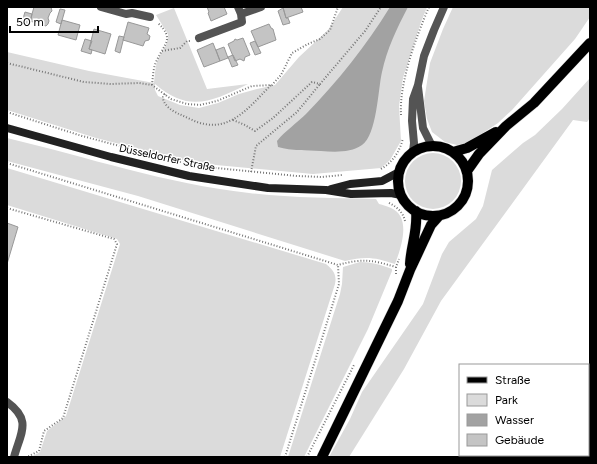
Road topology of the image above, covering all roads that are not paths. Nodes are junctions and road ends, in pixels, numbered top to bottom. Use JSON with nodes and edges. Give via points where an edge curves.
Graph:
{"nodes":[{"id":1,"x":101,"y":7,"type":"edge"},
{"id":2,"x":261,"y":7,"type":"edge"},
{"id":3,"x":444,"y":7,"type":"edge"},
{"id":4,"x":240,"y":11,"type":"edge"},
{"id":5,"x":150,"y":17,"type":"road end"},
{"id":6,"x":199,"y":38,"type":"road end"},
{"id":7,"x":590,"y":43,"type":"edge"},
{"id":8,"x":418,"y":85,"type":"junction"},
{"id":9,"x":506,"y":126,"type":"junction"},
{"id":10,"x":7,"y":128,"type":"edge"},
{"id":11,"x":432,"y":146,"type":"junction"},
{"id":12,"x":413,"y":152,"type":"junction"},
{"id":13,"x":453,"y":152,"type":"junction"},
{"id":14,"x":467,"y":171,"type":"junction"},
{"id":15,"x":399,"y":172,"type":"junction"},
{"id":16,"x":326,"y":190,"type":"junction"},
{"id":17,"x":401,"y":195,"type":"junction"},
{"id":18,"x":416,"y":211,"type":"junction"},
{"id":19,"x":439,"y":216,"type":"junction"},
{"id":20,"x":410,"y":270,"type":"junction"},
{"id":21,"x":7,"y":402,"type":"edge"},
{"id":22,"x":14,"y":457,"type":"edge"},
{"id":23,"x":322,"y":457,"type":"edge"}],
"edges":[{"from":1,"to":5,"type":"street"},
{"from":2,"to":4,"type":"street"},
{"from":3,"to":8,"type":"street","via":[[424,56]]},
{"from":4,"to":6,"type":"street","via":[[242,22]]},
{"from":7,"to":9,"type":"main road","via":[[534,104]]},
{"from":8,"to":11,"type":"street","via":[[424,128]]},
{"from":8,"to":12,"type":"street","via":[[413,99]]},
{"from":9,"to":13,"type":"main road","via":[[467,148]]},
{"from":9,"to":14,"type":"main road","via":[[479,154]]},
{"from":10,"to":16,"type":"main road","name":"Düsseldorfer Straße","via":[[189,176],[268,188]]},
{"from":11,"to":12,"type":"main road"},
{"from":11,"to":13,"type":"main road","via":[[443,147]]},
{"from":12,"to":15,"type":"main road","via":[[407,157]]},
{"from":13,"to":14,"type":"main road","via":[[463,162]]},
{"from":14,"to":19,"type":"main road","via":[[468,182],[464,198],[458,206]]},
{"from":15,"to":16,"type":"main road","name":"Düsseldorfer Straße","via":[[382,181],[350,184]]},
{"from":15,"to":17,"type":"main road","via":[[398,184]]},
{"from":16,"to":17,"type":"main road","name":"Düsseldorfer Straße","via":[[351,194]]},
{"from":17,"to":18,"type":"main road","via":[[406,204]]},
{"from":18,"to":19,"type":"main road"},
{"from":18,"to":20,"type":"main road","via":[[416,231]]},
{"from":19,"to":20,"type":"main road","via":[[431,225]]},
{"from":20,"to":23,"type":"main road","via":[[398,301]]},
{"from":21,"to":22,"type":"street","via":[[19,412],[23,422]]}]}
